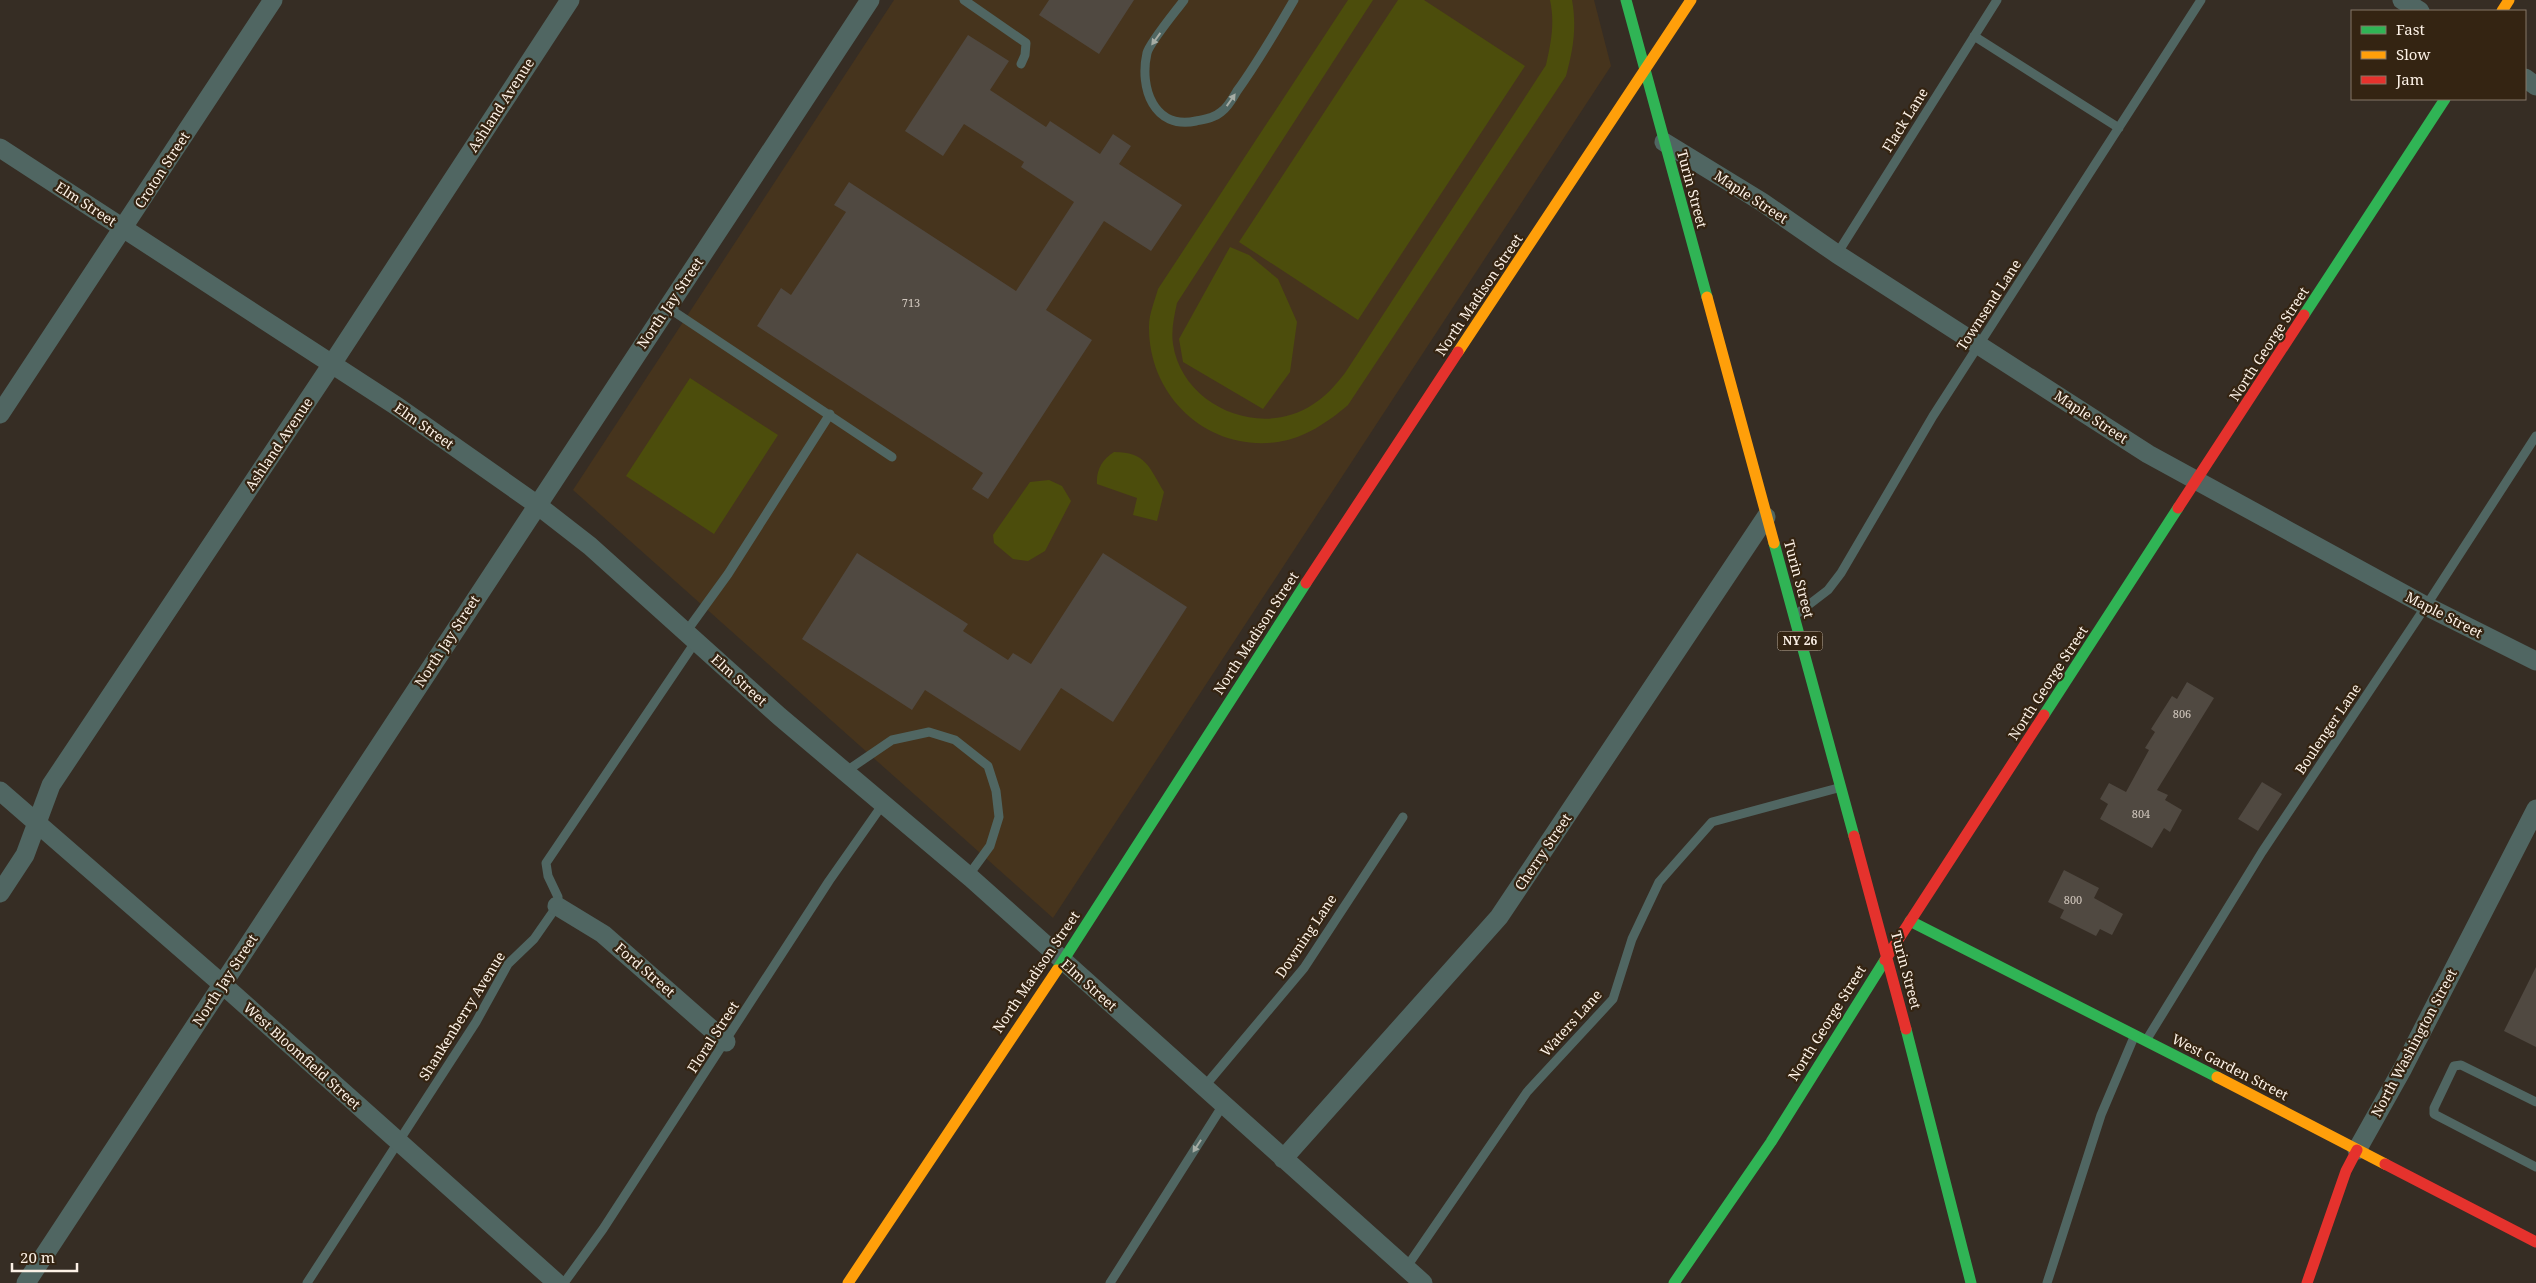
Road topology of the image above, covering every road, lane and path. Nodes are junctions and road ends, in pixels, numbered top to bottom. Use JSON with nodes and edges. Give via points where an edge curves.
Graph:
{"nodes":[{"id":1,"x":273,"y":0,"type":"edge"},
{"id":2,"x":570,"y":0,"type":"edge"},
{"id":3,"x":870,"y":0,"type":"edge"},
{"id":4,"x":964,"y":0,"type":"edge"},
{"id":5,"x":1184,"y":0,"type":"edge"},
{"id":6,"x":1294,"y":0,"type":"edge"},
{"id":7,"x":1626,"y":0,"type":"edge"},
{"id":8,"x":1691,"y":0,"type":"edge"},
{"id":9,"x":1997,"y":0,"type":"edge"},
{"id":10,"x":2201,"y":0,"type":"edge"},
{"id":11,"x":2402,"y":0,"type":"edge"},
{"id":12,"x":2418,"y":10,"type":"edge"},
{"id":13,"x":1974,"y":36,"type":"junction"},
{"id":14,"x":1021,"y":64,"type":"dead end"},
{"id":15,"x":1645,"y":72,"type":"junction"},
{"id":16,"x":2444,"y":100,"type":"edge"},
{"id":17,"x":2119,"y":128,"type":"junction"},
{"id":18,"x":1664,"y":142,"type":"junction"},
{"id":19,"x":0,"y":148,"type":"edge"},
{"id":20,"x":124,"y":229,"type":"junction"},
{"id":21,"x":1837,"y":254,"type":"junction"},
{"id":22,"x":667,"y":307,"type":"junction"},
{"id":23,"x":1980,"y":344,"type":"junction"},
{"id":24,"x":332,"y":364,"type":"junction"},
{"id":25,"x":0,"y":414,"type":"edge"},
{"id":26,"x":830,"y":414,"type":"junction"},
{"id":27,"x":2536,"y":436,"type":"edge"},
{"id":28,"x":892,"y":457,"type":"dead end"},
{"id":29,"x":2197,"y":482,"type":"junction"},
{"id":30,"x":536,"y":504,"type":"junction"},
{"id":31,"x":1766,"y":517,"type":"junction"},
{"id":32,"x":2426,"y":606,"type":"junction"},
{"id":33,"x":1793,"y":616,"type":"junction"},
{"id":34,"x":691,"y":636,"type":"junction"},
{"id":35,"x":2536,"y":661,"type":"edge"},
{"id":36,"x":845,"y":772,"type":"junction"},
{"id":37,"x":1840,"y":787,"type":"junction"},
{"id":38,"x":0,"y":791,"type":"edge"},
{"id":39,"x":883,"y":804,"type":"junction"},
{"id":40,"x":2536,"y":809,"type":"edge"},
{"id":41,"x":1403,"y":817,"type":"dead end"},
{"id":42,"x":37,"y":823,"type":"junction"},
{"id":43,"x":968,"y":876,"type":"junction"},
{"id":44,"x":0,"y":893,"type":"edge"},
{"id":45,"x":557,"y":906,"type":"junction"},
{"id":46,"x":1910,"y":921,"type":"junction"},
{"id":47,"x":1887,"y":956,"type":"junction"},
{"id":48,"x":1063,"y":961,"type":"junction"},
{"id":49,"x":222,"y":984,"type":"junction"},
{"id":50,"x":2135,"y":1034,"type":"junction"},
{"id":51,"x":2146,"y":1040,"type":"junction"},
{"id":52,"x":726,"y":1042,"type":"junction"},
{"id":53,"x":1204,"y":1088,"type":"junction"},
{"id":54,"x":2536,"y":1102,"type":"edge"},
{"id":55,"x":1223,"y":1105,"type":"junction"},
{"id":56,"x":397,"y":1142,"type":"junction"},
{"id":57,"x":2357,"y":1150,"type":"junction"},
{"id":58,"x":1283,"y":1159,"type":"junction"},
{"id":59,"x":2536,"y":1167,"type":"edge"},
{"id":60,"x":2536,"y":1242,"type":"edge"},
{"id":61,"x":1406,"y":1268,"type":"junction"},
{"id":62,"x":26,"y":1283,"type":"edge"},
{"id":63,"x":307,"y":1283,"type":"edge"},
{"id":64,"x":557,"y":1283,"type":"edge"},
{"id":65,"x":564,"y":1283,"type":"edge"},
{"id":66,"x":848,"y":1283,"type":"edge"},
{"id":67,"x":1110,"y":1283,"type":"edge"},
{"id":68,"x":1423,"y":1283,"type":"edge"},
{"id":69,"x":1674,"y":1283,"type":"edge"},
{"id":70,"x":1971,"y":1283,"type":"edge"},
{"id":71,"x":2047,"y":1283,"type":"edge"},
{"id":72,"x":2307,"y":1283,"type":"edge"}],
"edges":[{"from":1,"to":20,"type":"street","name":"Croton Street"},
{"from":2,"to":24,"type":"street","name":"Ashland Avenue"},
{"from":3,"to":22,"type":"street","name":"North Jay Street"},
{"from":4,"to":14,"type":"lane","via":[[1026,43]]},
{"from":5,"to":6,"type":"lane","one_way":true,"via":[[1147,51],[1145,72],[1153,105],[1167,119],[1185,124],[1214,118],[1224,111]]},
{"from":7,"to":15,"type":"street","name":"Turin Street","number":"NY 26"},
{"from":8,"to":15,"type":"street","name":"North Madison Street"},
{"from":9,"to":13,"type":"lane","name":"Flack Lane"},
{"from":10,"to":17,"type":"lane","name":"Townsend Lane"},
{"from":11,"to":12,"type":"street"},
{"from":13,"to":17,"type":"lane"},
{"from":13,"to":21,"type":"lane","name":"Flack Lane"},
{"from":15,"to":18,"type":"street","name":"Turin Street","number":"NY 26"},
{"from":15,"to":48,"type":"street","name":"North Madison Street","via":[[1314,570]]},
{"from":16,"to":29,"type":"street","name":"North George Street"},
{"from":17,"to":23,"type":"lane","name":"Townsend Lane"},
{"from":18,"to":21,"type":"street","name":"Maple Street","via":[[1762,202]]},
{"from":18,"to":31,"type":"street","name":"Turin Street","number":"NY 26"},
{"from":19,"to":20,"type":"street","name":"Elm Street"},
{"from":20,"to":24,"type":"street","name":"Elm Street"},
{"from":20,"to":25,"type":"street","name":"Croton Street"},
{"from":21,"to":23,"type":"street","name":"Maple Street"},
{"from":22,"to":26,"type":"lane"},
{"from":22,"to":30,"type":"street","name":"North Jay Street"},
{"from":23,"to":29,"type":"street","name":"Maple Street","via":[[2148,454]]},
{"from":23,"to":33,"type":"lane","name":"Townsend Lane","via":[[1933,416],[1841,573],[1828,590]]},
{"from":24,"to":30,"type":"street","name":"Elm Street"},
{"from":24,"to":42,"type":"street","name":"Ashland Avenue","via":[[52,785]]},
{"from":26,"to":28,"type":"lane"},
{"from":26,"to":34,"type":"lane"},
{"from":27,"to":32,"type":"lane","name":"Boulenger Lane"},
{"from":29,"to":32,"type":"street","name":"Maple Street"},
{"from":29,"to":46,"type":"street","name":"North George Street"},
{"from":30,"to":34,"type":"street","name":"Elm Street","via":[[590,546]]},
{"from":30,"to":49,"type":"street","name":"North Jay Street"},
{"from":31,"to":33,"type":"street","name":"Turin Street","number":"NY 26"},
{"from":31,"to":58,"type":"street","name":"Cherry Street","via":[[1499,917]]},
{"from":32,"to":35,"type":"street","name":"Maple Street"},
{"from":32,"to":51,"type":"lane","name":"Boulenger Lane","via":[[2262,852]]},
{"from":33,"to":37,"type":"street","name":"Turin Street","number":"NY 26"},
{"from":34,"to":36,"type":"street","name":"Elm Street"},
{"from":34,"to":45,"type":"lane","via":[[546,863],[558,897]]},
{"from":36,"to":39,"type":"street","name":"Elm Street"},
{"from":36,"to":43,"type":"lane","via":[[892,740],[929,732],[955,740],[988,766],[996,791],[998,817],[990,846]]},
{"from":37,"to":47,"type":"street","name":"Turin Street","number":"NY 26"},
{"from":37,"to":61,"type":"lane","name":"Waters Lane","via":[[1712,822],[1659,882],[1632,939],[1613,999],[1527,1092]]},
{"from":38,"to":42,"type":"street","name":"West Bloomfield Street"},
{"from":39,"to":43,"type":"street","name":"Elm Street"},
{"from":39,"to":52,"type":"lane","name":"Floral Street","via":[[828,882]]},
{"from":40,"to":57,"type":"street","name":"North Washington Street","via":[[2403,1068]]},
{"from":41,"to":53,"type":"lane","name":"Downing Lane","via":[[1304,968]]},
{"from":42,"to":44,"type":"street","name":"Ashland Avenue","via":[[25,855]]},
{"from":42,"to":49,"type":"street","name":"West Bloomfield Street"},
{"from":43,"to":48,"type":"street","name":"Elm Street"},
{"from":45,"to":52,"type":"street","name":"Ford Street","via":[[604,934]]},
{"from":45,"to":56,"type":"lane","name":"Shankenberry Avenue","via":[[534,939],[508,964],[476,1022]]},
{"from":46,"to":47,"type":"street","name":"North George Street"},
{"from":46,"to":50,"type":"street","name":"West Garden Street"},
{"from":47,"to":69,"type":"street","name":"North George Street","via":[[1771,1142]]},
{"from":47,"to":70,"type":"street","name":"Turin Street","number":"NY 26"},
{"from":48,"to":53,"type":"street","name":"Elm Street"},
{"from":48,"to":66,"type":"street","name":"North Madison Street"},
{"from":49,"to":56,"type":"street","name":"West Bloomfield Street"},
{"from":49,"to":62,"type":"street","name":"North Jay Street"},
{"from":50,"to":51,"type":"street","name":"West Garden Street"},
{"from":50,"to":71,"type":"lane","via":[[2101,1115]]},
{"from":51,"to":57,"type":"street","name":"West Garden Street"},
{"from":52,"to":65,"type":"lane","name":"Floral Street"},
{"from":53,"to":55,"type":"street","name":"Elm Street"},
{"from":54,"to":59,"type":"lane","via":[[2461,1065],[2454,1066],[2434,1108],[2434,1114]]},
{"from":55,"to":58,"type":"street","name":"Elm Street"},
{"from":55,"to":67,"type":"lane","one_way":true},
{"from":56,"to":63,"type":"lane","name":"Shankenberry Avenue"},
{"from":56,"to":64,"type":"street","name":"West Bloomfield Street"},
{"from":57,"to":60,"type":"street","name":"West Garden Street"},
{"from":57,"to":72,"type":"street","name":"North Washington Street","via":[[2346,1172]]},
{"from":58,"to":61,"type":"street","name":"Elm Street"},
{"from":61,"to":68,"type":"street","name":"Elm Street"}]}
